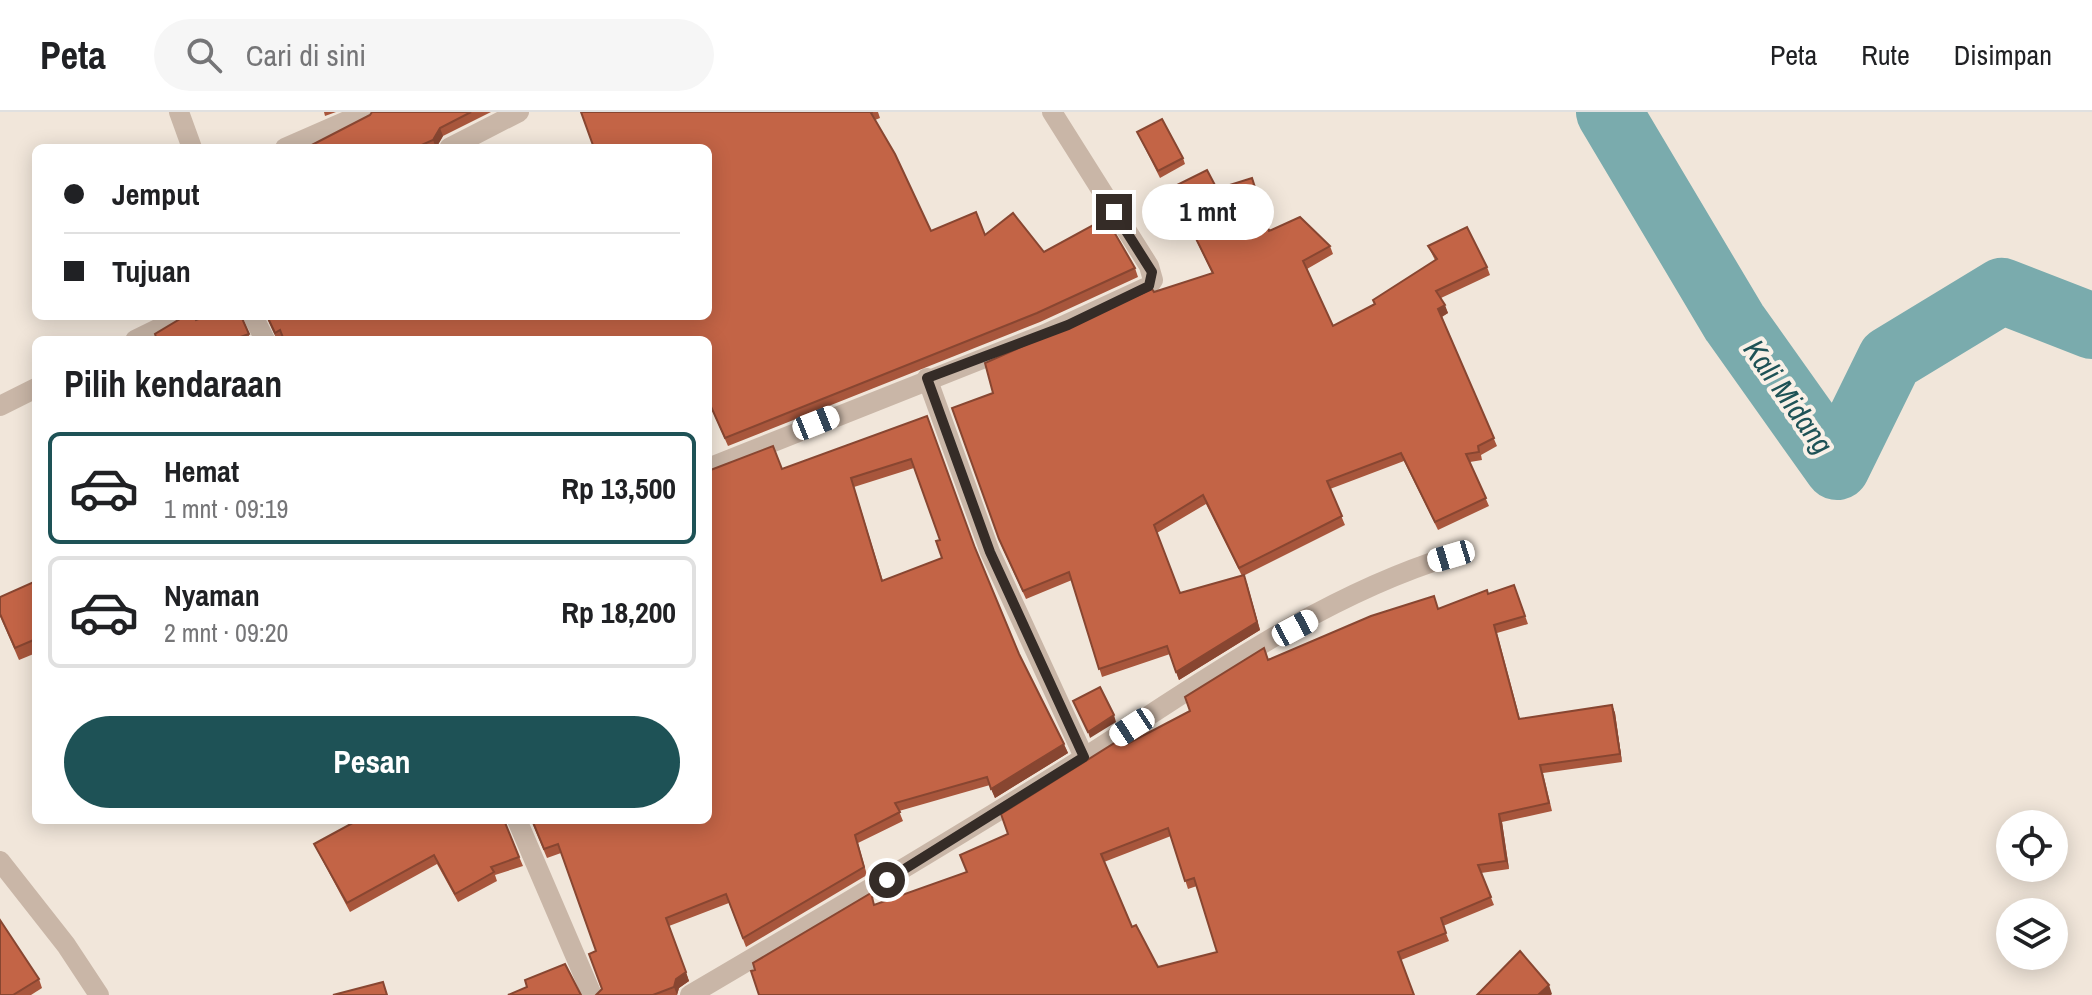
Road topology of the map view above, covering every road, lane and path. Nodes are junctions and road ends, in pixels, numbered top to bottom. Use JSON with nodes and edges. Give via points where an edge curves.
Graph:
{"nodes":[{"id":1,"x":179,"y":112,"type":"edge"},
{"id":2,"x":367,"y":112,"type":"edge"},
{"id":3,"x":519,"y":112,"type":"edge"},
{"id":4,"x":1052,"y":112,"type":"edge"},
{"id":5,"x":191,"y":144,"type":"edge"},
{"id":6,"x":294,"y":144,"type":"edge"},
{"id":7,"x":457,"y":144,"type":"edge"},
{"id":8,"x":176,"y":320,"type":"edge"},
{"id":9,"x":143,"y":336,"type":"edge"},
{"id":10,"x":927,"y":378,"type":"junction"},
{"id":11,"x":32,"y":390,"type":"edge"},
{"id":12,"x":0,"y":406,"type":"edge"},
{"id":13,"x":712,"y":466,"type":"edge"},
{"id":14,"x":1451,"y":556,"type":"dead end"},
{"id":15,"x":1084,"y":757,"type":"junction"},
{"id":16,"x":519,"y":824,"type":"edge"},
{"id":17,"x":0,"y":861,"type":"edge"},
{"id":18,"x":99,"y":995,"type":"edge"},
{"id":19,"x":592,"y":995,"type":"edge"},
{"id":20,"x":690,"y":995,"type":"edge"}],
"edges":[{"from":1,"to":5,"type":"street"},
{"from":2,"to":6,"type":"street"},
{"from":3,"to":7,"type":"street"},
{"from":4,"to":10,"type":"street","via":[[1153,280],[1143,291],[1091,315]]},
{"from":8,"to":9,"type":"street"},
{"from":10,"to":13,"type":"street"},
{"from":10,"to":15,"type":"street","via":[[990,552]]},
{"from":11,"to":12,"type":"street"},
{"from":14,"to":15,"type":"street","via":[[1371,587],[1250,651]]},
{"from":15,"to":20,"type":"street"},
{"from":16,"to":19,"type":"street"},
{"from":17,"to":18,"type":"street"}]}
